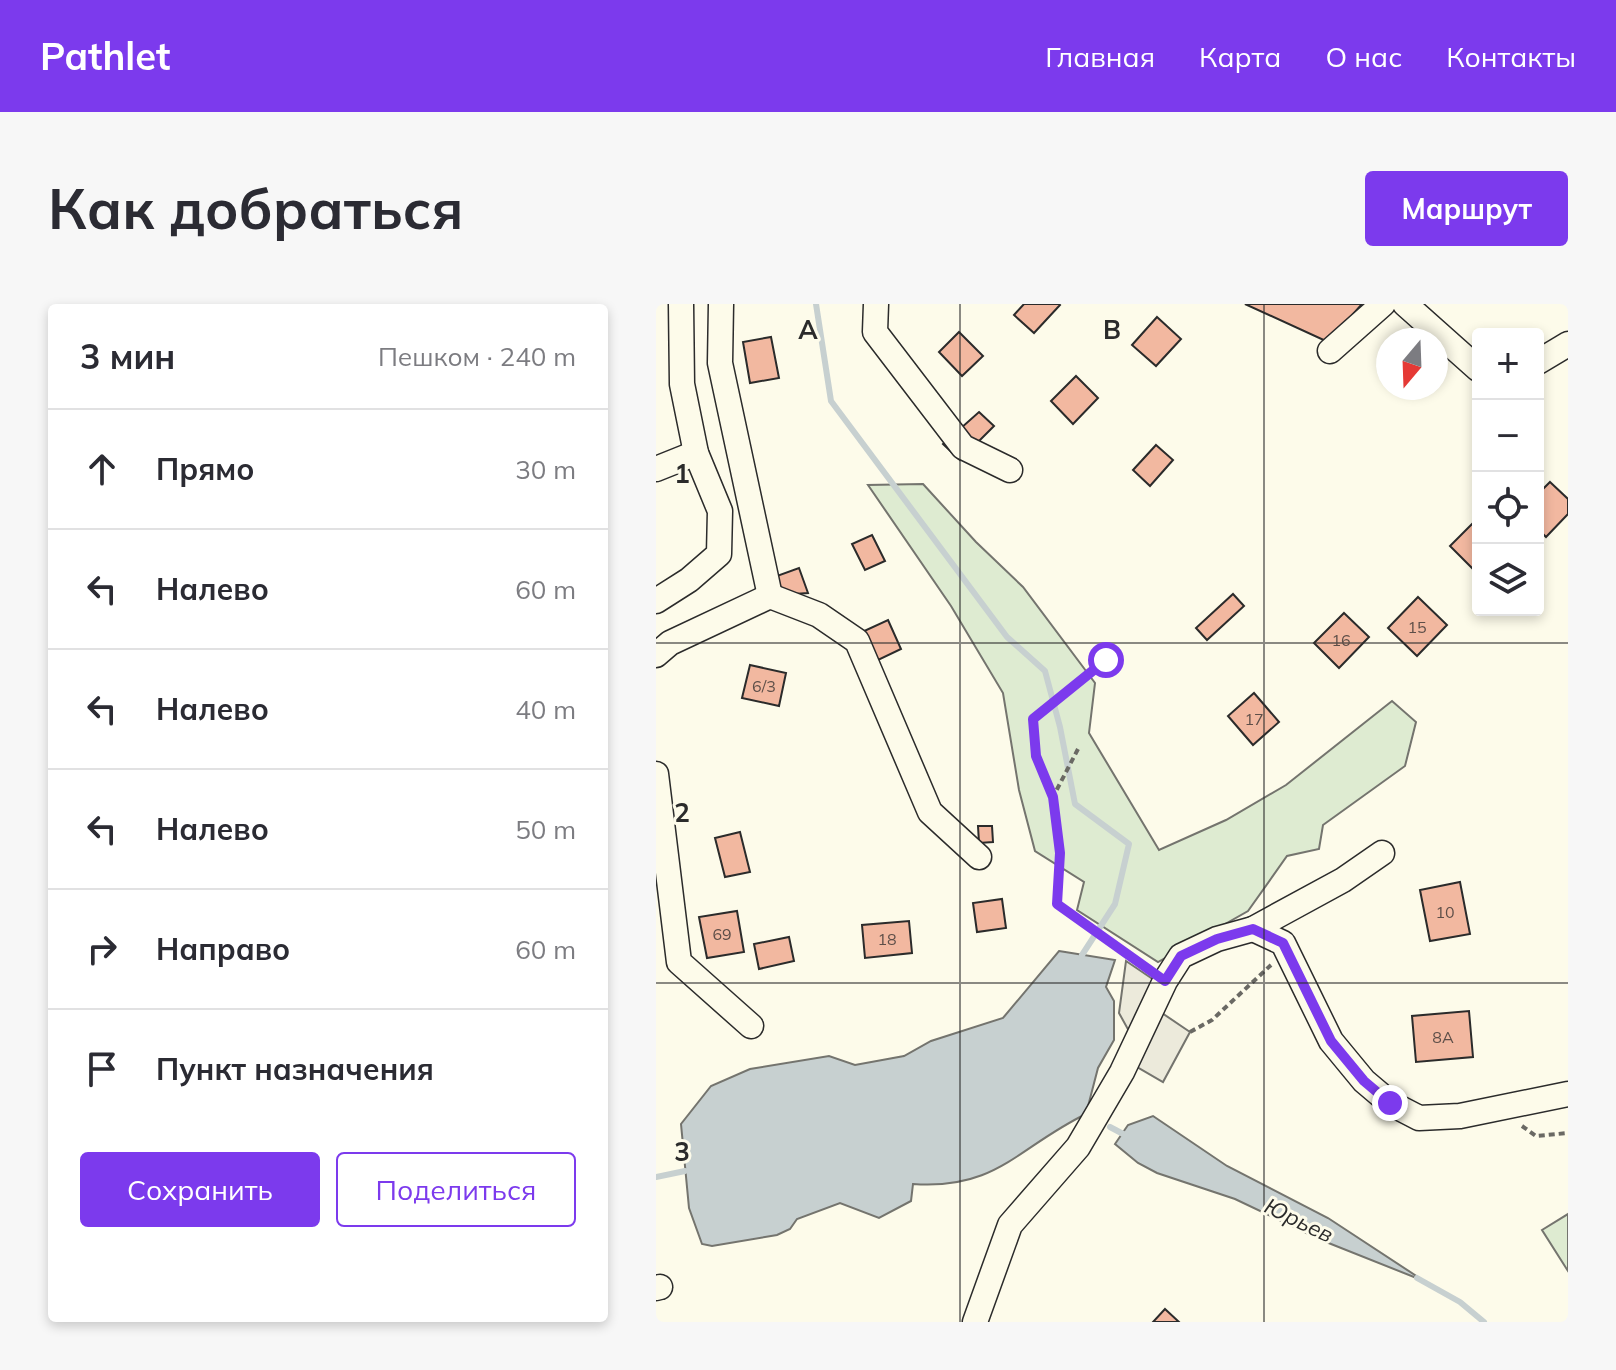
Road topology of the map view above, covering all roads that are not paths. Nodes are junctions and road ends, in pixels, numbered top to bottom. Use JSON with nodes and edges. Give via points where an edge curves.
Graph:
{"nodes":[{"id":1,"x":681,"y":304,"type":"edge"},
{"id":2,"x":721,"y":304,"type":"edge"},
{"id":3,"x":876,"y":304,"type":"edge"},
{"id":4,"x":1383,"y":304,"type":"edge"},
{"id":5,"x":1405,"y":304,"type":"edge"},
{"id":6,"x":1568,"y":344,"type":"edge"},
{"id":7,"x":1330,"y":351,"type":"dead end"},
{"id":8,"x":1544,"y":358,"type":"edge"},
{"id":9,"x":1472,"y":364,"type":"edge"},
{"id":10,"x":696,"y":453,"type":"junction"},
{"id":11,"x":656,"y":469,"type":"edge"},
{"id":12,"x":1010,"y":470,"type":"dead end"},
{"id":13,"x":770,"y":596,"type":"junction"},
{"id":14,"x":656,"y":601,"type":"edge"},
{"id":15,"x":656,"y":655,"type":"edge"},
{"id":16,"x":656,"y":774,"type":"edge"},
{"id":17,"x":1382,"y":853,"type":"dead end"},
{"id":18,"x":979,"y":857,"type":"dead end"},
{"id":19,"x":1253,"y":929,"type":"junction"},
{"id":20,"x":667,"y":963,"type":"edge"},
{"id":21,"x":751,"y":1026,"type":"dead end"},
{"id":22,"x":1568,"y":1094,"type":"edge"},
{"id":23,"x":975,"y":1322,"type":"edge"}],
"edges":[{"from":1,"to":10,"type":"street","via":[[682,384]]},
{"from":2,"to":13,"type":"street","via":[[720,363]]},
{"from":3,"to":12,"type":"street","via":[[875,332],[963,447]]},
{"from":4,"to":7,"type":"street"},
{"from":5,"to":9,"type":"street"},
{"from":6,"to":8,"type":"street"},
{"from":10,"to":11,"type":"street"},
{"from":10,"to":14,"type":"street","via":[[720,511],[719,554]]},
{"from":13,"to":15,"type":"street","via":[[670,643]]},
{"from":13,"to":18,"type":"street","via":[[819,615],[857,641],[930,812]]},
{"from":16,"to":20,"type":"street"},
{"from":17,"to":19,"type":"street"},
{"from":19,"to":22,"type":"street","via":[[1283,943],[1331,1041],[1390,1103],[1419,1118],[1460,1116]]},
{"from":19,"to":23,"type":"street","via":[[1181,956],[1078,1147],[1010,1225]]},
{"from":20,"to":21,"type":"street"}]}
